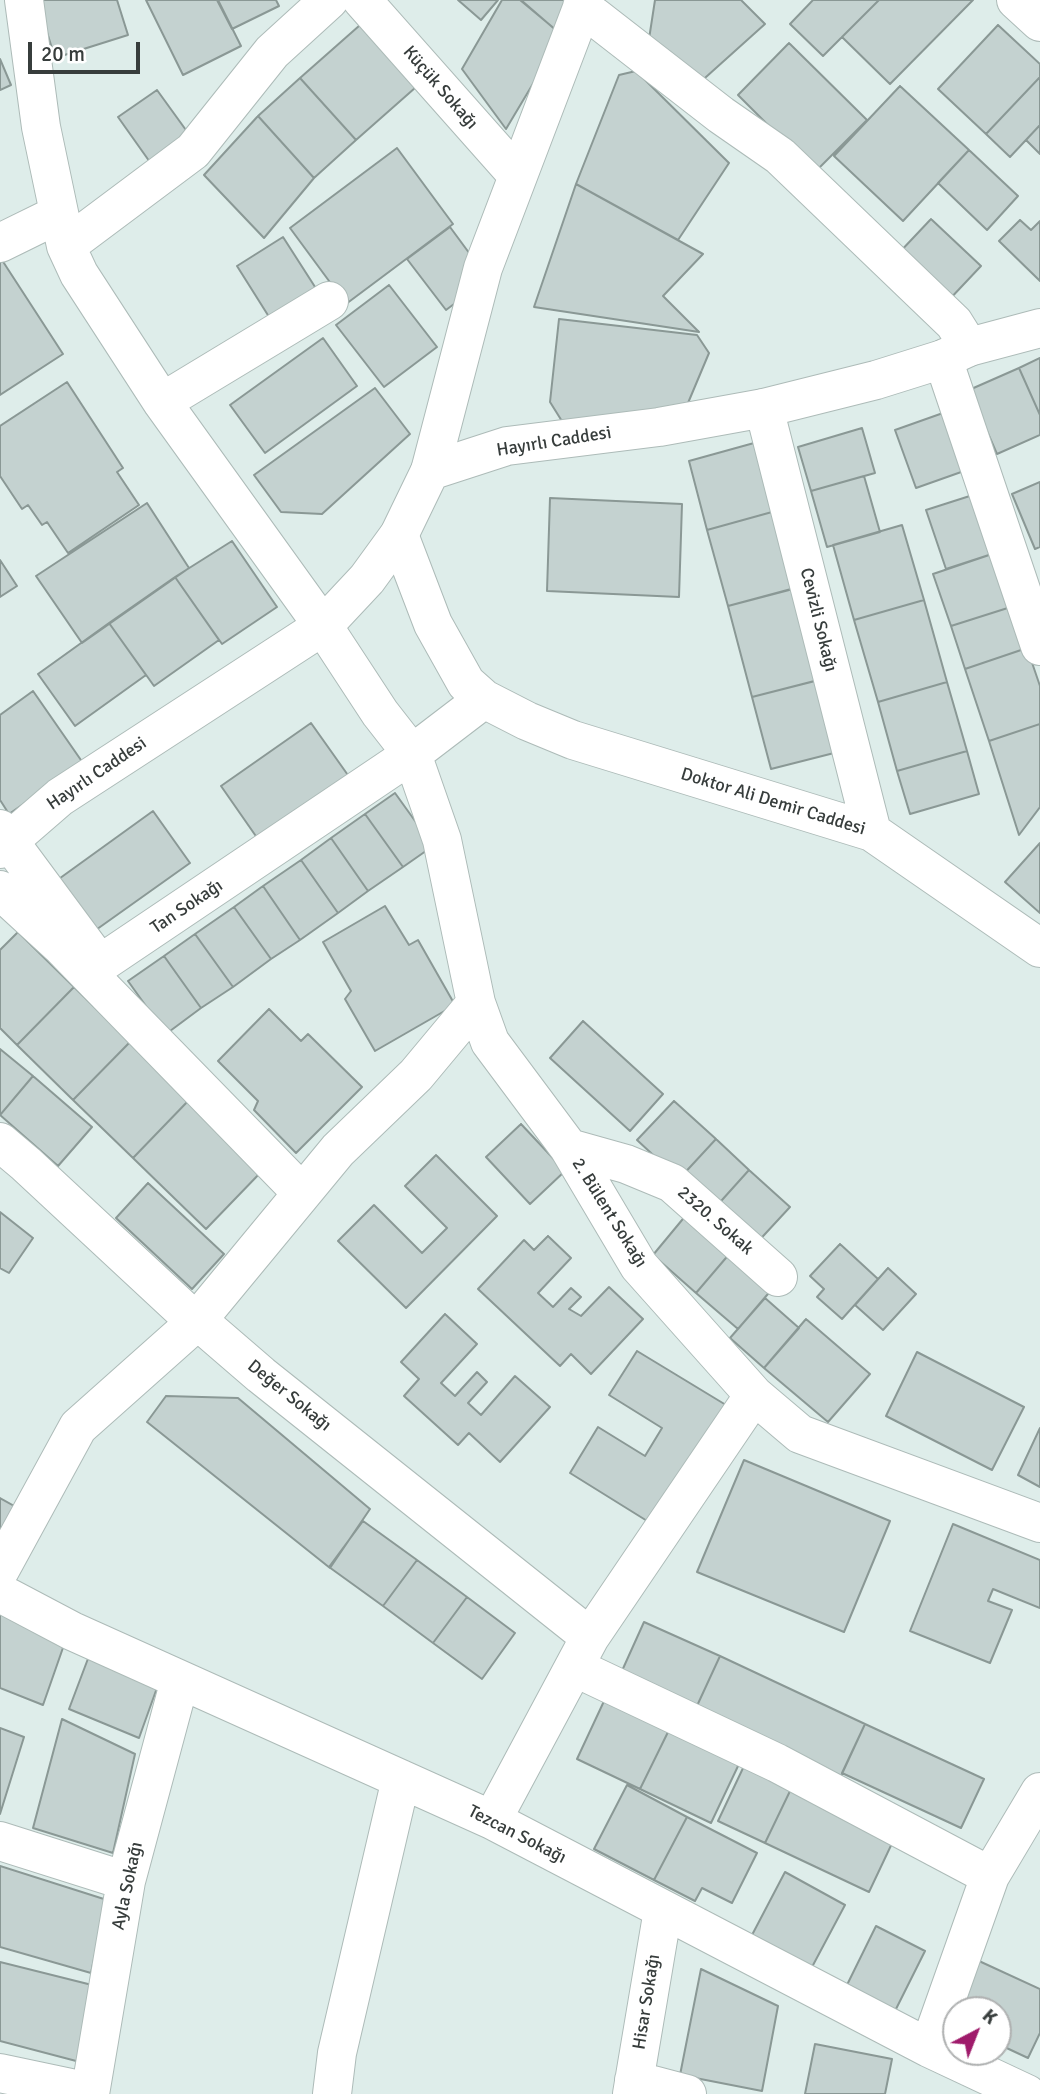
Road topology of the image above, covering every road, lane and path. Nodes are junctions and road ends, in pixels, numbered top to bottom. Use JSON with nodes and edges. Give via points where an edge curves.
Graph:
{"nodes":[{"id":1,"x":24,"y":0,"type":"edge"},
{"id":2,"x":329,"y":0,"type":"edge"},
{"id":3,"x":362,"y":0,"type":"edge"},
{"id":4,"x":1016,"y":0,"type":"edge"},
{"id":5,"x":583,"y":4,"type":"edge"},
{"id":6,"x":1040,"y":22,"type":"edge"},
{"id":7,"x":517,"y":176,"type":"junction"},
{"id":8,"x":63,"y":230,"type":"junction"},
{"id":9,"x":0,"y":243,"type":"edge"},
{"id":10,"x":329,"y":301,"type":"dead end"},
{"id":11,"x":1040,"y":328,"type":"edge"},
{"id":12,"x":956,"y":353,"type":"junction"},
{"id":13,"x":162,"y":402,"type":"junction"},
{"id":14,"x":765,"y":408,"type":"junction"},
{"id":15,"x":430,"y":471,"type":"junction"},
{"id":16,"x":399,"y":535,"type":"junction"},
{"id":17,"x":323,"y":626,"type":"junction"},
{"id":18,"x":1040,"y":646,"type":"edge"},
{"id":19,"x":484,"y":699,"type":"junction"},
{"id":20,"x":412,"y":754,"type":"junction"},
{"id":21,"x":872,"y":832,"type":"junction"},
{"id":22,"x":3,"y":839,"type":"edge"},
{"id":23,"x":0,"y":890,"type":"edge"},
{"id":24,"x":1040,"y":948,"type":"edge"},
{"id":25,"x":476,"y":1003,"type":"junction"},
{"id":26,"x":0,"y":1142,"type":"edge"},
{"id":27,"x":569,"y":1148,"type":"junction"},
{"id":28,"x":302,"y":1193,"type":"junction"},
{"id":29,"x":778,"y":1277,"type":"dead end"},
{"id":30,"x":196,"y":1322,"type":"junction"},
{"id":31,"x":754,"y":1395,"type":"junction"},
{"id":32,"x":1040,"y":1523,"type":"edge"},
{"id":33,"x":0,"y":1570,"type":"edge"},
{"id":34,"x":0,"y":1593,"type":"edge"},
{"id":35,"x":582,"y":1652,"type":"junction"},
{"id":36,"x":180,"y":1680,"type":"junction"},
{"id":37,"x":401,"y":1779,"type":"junction"},
{"id":38,"x":1040,"y":1792,"type":"edge"},
{"id":39,"x":492,"y":1820,"type":"junction"},
{"id":40,"x":0,"y":1841,"type":"edge"},
{"id":41,"x":990,"y":1876,"type":"junction"},
{"id":42,"x":127,"y":1881,"type":"junction"},
{"id":43,"x":663,"y":1910,"type":"junction"},
{"id":44,"x":929,"y":2048,"type":"junction"},
{"id":45,"x":0,"y":2073,"type":"edge"},
{"id":46,"x":976,"y":2083,"type":"edge"},
{"id":47,"x":633,"y":2087,"type":"edge"},
{"id":48,"x":90,"y":2093,"type":"edge"},
{"id":49,"x":332,"y":2094,"type":"edge"},
{"id":50,"x":687,"y":2094,"type":"edge"},
{"id":51,"x":1027,"y":2094,"type":"edge"}],
"edges":[{"from":1,"to":8,"type":"street","name":"2. Bülent Sokağı","via":[[41,127]]},
{"from":2,"to":8,"type":"street","via":[[272,52],[193,151]]},
{"from":3,"to":7,"type":"street","name":"Küçük Sokağı"},
{"from":4,"to":6,"type":"street"},
{"from":5,"to":7,"type":"street"},
{"from":5,"to":12,"type":"street","via":[[721,115],[780,156],[954,323]]},
{"from":7,"to":15,"type":"street","via":[[483,268]]},
{"from":8,"to":9,"type":"street"},
{"from":8,"to":13,"type":"street","name":"2. Bülent Sokağı","via":[[79,274]]},
{"from":10,"to":13,"type":"street"},
{"from":11,"to":12,"type":"street","name":"Hayırlı Caddesi"},
{"from":12,"to":14,"type":"street","name":"Hayırlı Caddesi","via":[[876,380]]},
{"from":12,"to":18,"type":"street"},
{"from":13,"to":17,"type":"street","name":"2. Bülent Sokağı"},
{"from":14,"to":15,"type":"street","name":"Hayırlı Caddesi","via":[[507,446]]},
{"from":14,"to":21,"type":"street","name":"Cevizli Sokağı"},
{"from":15,"to":16,"type":"street","name":"Hayırlı Caddesi"},
{"from":16,"to":17,"type":"street","name":"Hayırlı Caddesi"},
{"from":16,"to":19,"type":"street","via":[[433,624],[466,682]]},
{"from":17,"to":20,"type":"street","name":"2. Bülent Sokağı"},
{"from":17,"to":22,"type":"street","name":"Hayırlı Caddesi"},
{"from":19,"to":20,"type":"street"},
{"from":19,"to":21,"type":"street","name":"Doktor Ali Demir Caddesi","via":[[573,740]]},
{"from":20,"to":22,"type":"street","name":"Tan Sokağı","via":[[100,964]]},
{"from":20,"to":25,"type":"street","name":"2. Bülent Sokağı","via":[[442,840]]},
{"from":21,"to":24,"type":"street","name":"Doktor Ali Demir Caddesi"},
{"from":23,"to":28,"type":"street","via":[[61,946]]},
{"from":25,"to":27,"type":"street","name":"2. Bülent Sokağı","via":[[489,1042]]},
{"from":25,"to":28,"type":"street","via":[[416,1075],[338,1150]]},
{"from":26,"to":30,"type":"street","name":"Değer Sokağı"},
{"from":27,"to":29,"type":"street","name":"2320. Sokak","via":[[672,1183]]},
{"from":27,"to":31,"type":"street","name":"2. Bülent Sokağı","via":[[639,1266]]},
{"from":28,"to":30,"type":"street"},
{"from":30,"to":33,"type":"street","via":[[78,1427]]},
{"from":30,"to":35,"type":"street","name":"Değer Sokağı"},
{"from":31,"to":32,"type":"street","name":"2. Bülent Sokağı","via":[[800,1434]]},
{"from":31,"to":35,"type":"street"},
{"from":34,"to":36,"type":"street","name":"Tezcan Sokağı"},
{"from":35,"to":39,"type":"street"},
{"from":35,"to":41,"type":"street","name":"Değer Sokağı"},
{"from":36,"to":37,"type":"street","name":"Tezcan Sokağı"},
{"from":36,"to":42,"type":"street","name":"Ayla Sokağı"},
{"from":37,"to":39,"type":"street","name":"Tezcan Sokağı"},
{"from":37,"to":49,"type":"street","via":[[337,2053]]},
{"from":38,"to":41,"type":"street"},
{"from":39,"to":43,"type":"street","name":"Tezcan Sokağı"},
{"from":40,"to":42,"type":"street"},
{"from":41,"to":44,"type":"street"},
{"from":42,"to":48,"type":"street","name":"Ayla Sokağı"},
{"from":43,"to":44,"type":"street","name":"Tezcan Sokağı"},
{"from":43,"to":47,"type":"street","name":"Hisar Sokağı"},
{"from":44,"to":46,"type":"street","name":"Tezcan Sokağı"},
{"from":45,"to":48,"type":"street"},
{"from":46,"to":51,"type":"street","name":"Tezcan Sokağı"},
{"from":47,"to":50,"type":"street"}]}
